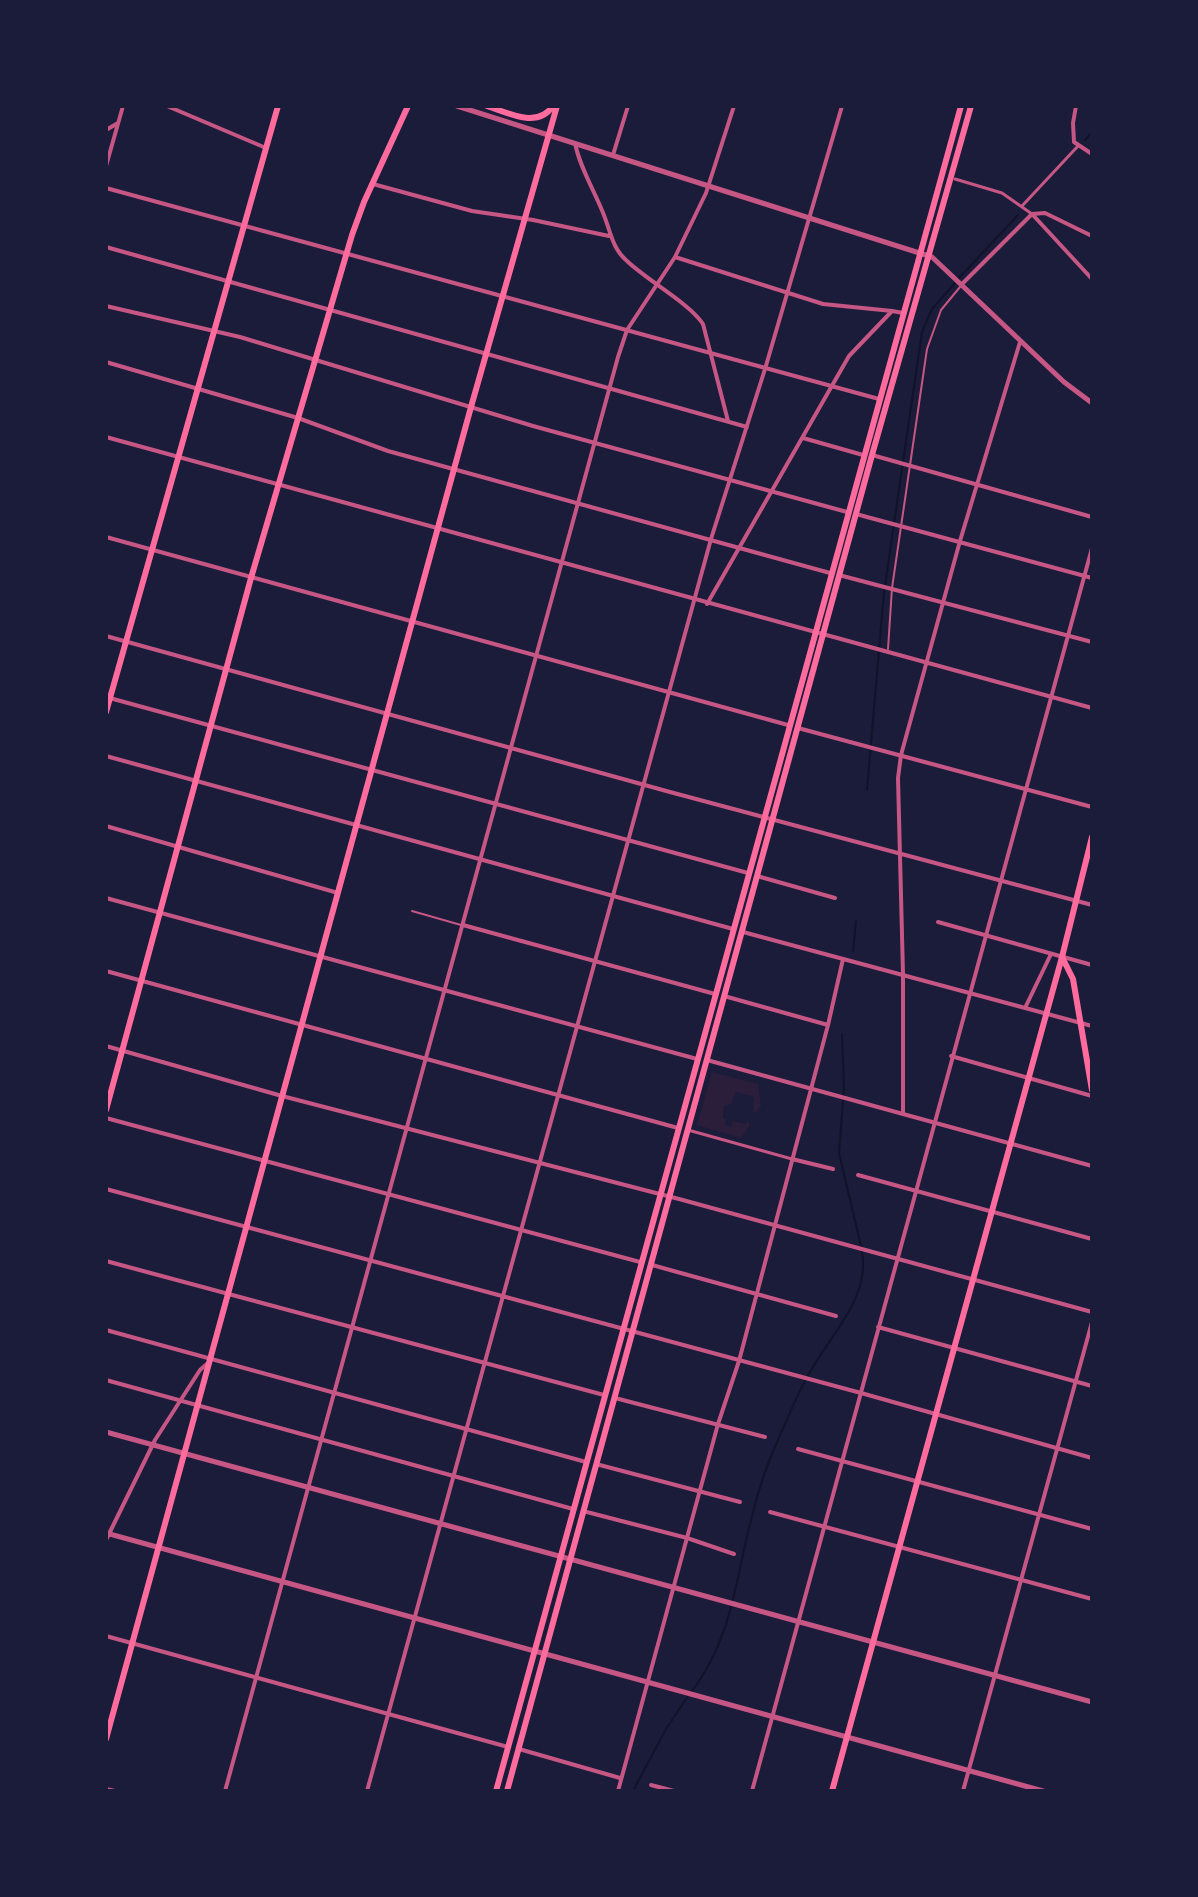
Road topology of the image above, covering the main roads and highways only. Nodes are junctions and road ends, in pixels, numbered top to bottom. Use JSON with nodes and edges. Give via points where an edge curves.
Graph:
{"nodes":[{"id":1,"x":278,"y":106,"type":"edge"},
{"id":2,"x":408,"y":106,"type":"edge"},
{"id":3,"x":487,"y":106,"type":"edge"},
{"id":4,"x":555,"y":106,"type":"edge"},
{"id":5,"x":961,"y":106,"type":"edge"},
{"id":6,"x":971,"y":106,"type":"edge"},
{"id":7,"x":108,"y":697,"type":"edge"},
{"id":8,"x":106,"y":712,"type":"edge"},
{"id":9,"x":1092,"y":837,"type":"edge"},
{"id":10,"x":1062,"y":957,"type":"junction"},
{"id":11,"x":1092,"y":1093,"type":"edge"},
{"id":12,"x":106,"y":1110,"type":"edge"},
{"id":13,"x":106,"y":1739,"type":"edge"},
{"id":14,"x":496,"y":1791,"type":"edge"},
{"id":15,"x":507,"y":1791,"type":"edge"},
{"id":16,"x":832,"y":1791,"type":"edge"}],
"edges":[{"from":1,"to":7,"type":"main road"},
{"from":2,"to":12,"type":"main road","via":[[347,253],[251,578]]},
{"from":3,"to":4,"type":"main road","via":[[533,119]]},
{"from":4,"to":13,"type":"main road"},
{"from":5,"to":14,"type":"main road"},
{"from":6,"to":15,"type":"main road"},
{"from":7,"to":8,"type":"main road"},
{"from":9,"to":10,"type":"main road"},
{"from":10,"to":11,"type":"main road","via":[[1073,979]]},
{"from":10,"to":16,"type":"main road"}]}
